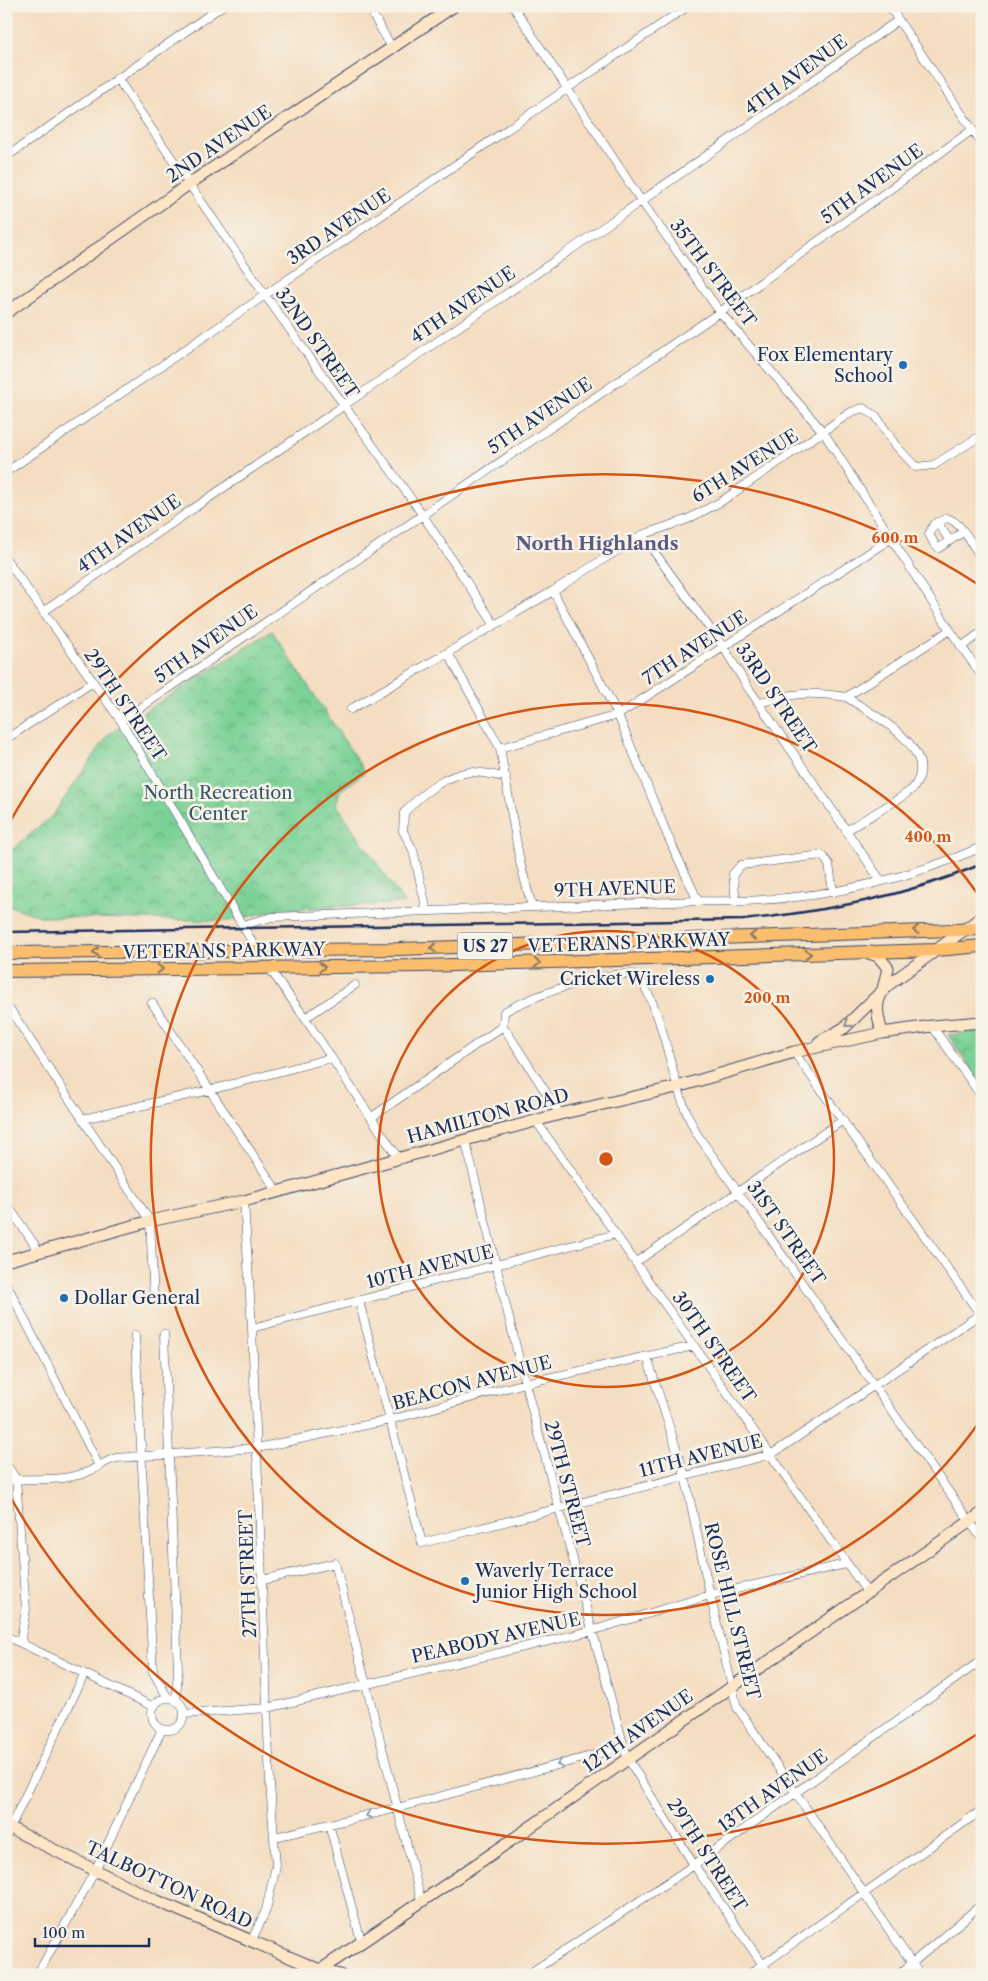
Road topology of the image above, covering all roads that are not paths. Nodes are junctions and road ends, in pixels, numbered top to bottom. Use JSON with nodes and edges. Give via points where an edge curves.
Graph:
{"nodes":[{"id":1,"x":222,"y":6,"type":"edge"},
{"id":2,"x":454,"y":6,"type":"edge"},
{"id":3,"x":513,"y":6,"type":"edge"},
{"id":4,"x":688,"y":6,"type":"edge"},
{"id":5,"x":889,"y":6,"type":"edge"},
{"id":6,"x":374,"y":17,"type":"dead end"},
{"id":7,"x":897,"y":21,"type":"junction"},
{"id":8,"x":392,"y":49,"type":"junction"},
{"id":9,"x":117,"y":78,"type":"junction"},
{"id":10,"x":566,"y":90,"type":"junction"},
{"id":11,"x":972,"y":130,"type":"junction"},
{"id":12,"x":982,"y":144,"type":"edge"},
{"id":13,"x":7,"y":153,"type":"edge"},
{"id":14,"x":190,"y":184,"type":"junction"},
{"id":15,"x":642,"y":202,"type":"junction"},
{"id":16,"x":265,"y":295,"type":"junction"},
{"id":17,"x":720,"y":312,"type":"junction"},
{"id":18,"x":6,"y":313,"type":"edge"},
{"id":19,"x":342,"y":404,"type":"junction"},
{"id":20,"x":824,"y":433,"type":"junction"},
{"id":21,"x":982,"y":435,"type":"edge"},
{"id":22,"x":6,"y":472,"type":"edge"},
{"id":23,"x":422,"y":514,"type":"junction"},
{"id":24,"x":937,"y":522,"type":"junction"},
{"id":25,"x":963,"y":532,"type":"junction"},
{"id":26,"x":642,"y":534,"type":"junction"},
{"id":27,"x":892,"y":538,"type":"junction"},
{"id":28,"x":950,"y":541,"type":"junction"},
{"id":29,"x":6,"y":559,"type":"edge"},
{"id":30,"x":982,"y":559,"type":"edge"},
{"id":31,"x":553,"y":591,"type":"junction"},
{"id":32,"x":43,"y":612,"type":"junction"},
{"id":33,"x":494,"y":624,"type":"junction"},
{"id":34,"x":950,"y":630,"type":"junction"},
{"id":35,"x":982,"y":632,"type":"edge"},
{"id":36,"x":961,"y":647,"type":"junction"},
{"id":37,"x":724,"y":648,"type":"junction"},
{"id":38,"x":448,"y":653,"type":"junction"},
{"id":39,"x":982,"y":676,"type":"edge"},
{"id":40,"x":93,"y":682,"type":"junction"},
{"id":41,"x":846,"y":697,"type":"junction"},
{"id":42,"x":760,"y":703,"type":"junction"},
{"id":43,"x":351,"y":709,"type":"dead end"},
{"id":44,"x":618,"y":716,"type":"junction"},
{"id":45,"x":121,"y":721,"type":"junction"},
{"id":46,"x":6,"y":739,"type":"edge"},
{"id":47,"x":500,"y":748,"type":"junction"},
{"id":48,"x":506,"y":778,"type":"junction"},
{"id":49,"x":846,"y":831,"type":"junction"},
{"id":50,"x":982,"y":847,"type":"edge"},
{"id":51,"x":881,"y":881,"type":"junction"},
{"id":52,"x":833,"y":892,"type":"junction"},
{"id":53,"x":698,"y":901,"type":"junction"},
{"id":54,"x":736,"y":902,"type":"junction"},
{"id":55,"x":532,"y":907,"type":"junction"},
{"id":56,"x":427,"y":911,"type":"junction"},
{"id":57,"x":982,"y":917,"type":"edge"},
{"id":58,"x":243,"y":925,"type":"junction"},
{"id":59,"x":964,"y":928,"type":"junction"},
{"id":60,"x":982,"y":928,"type":"edge"},
{"id":61,"x":982,"y":946,"type":"edge"},
{"id":62,"x":257,"y":950,"type":"junction"},
{"id":63,"x":936,"y":950,"type":"junction"},
{"id":64,"x":867,"y":952,"type":"junction"},
{"id":65,"x":6,"y":953,"type":"edge"},
{"id":66,"x":269,"y":968,"type":"junction"},
{"id":67,"x":6,"y":971,"type":"edge"},
{"id":68,"x":355,"y":984,"type":"dead end"},
{"id":69,"x":882,"y":991,"type":"junction"},
{"id":70,"x":152,"y":1003,"type":"dead end"},
{"id":71,"x":11,"y":1011,"type":"dead end"},
{"id":72,"x":305,"y":1018,"type":"junction"},
{"id":73,"x":982,"y":1022,"type":"edge"},
{"id":74,"x":503,"y":1026,"type":"junction"},
{"id":75,"x":932,"y":1026,"type":"junction"},
{"id":76,"x":882,"y":1033,"type":"junction"},
{"id":77,"x":808,"y":1048,"type":"junction"},
{"id":78,"x":794,"y":1052,"type":"junction"},
{"id":79,"x":331,"y":1058,"type":"junction"},
{"id":80,"x":677,"y":1086,"type":"junction"},
{"id":81,"x":210,"y":1090,"type":"junction"},
{"id":82,"x":982,"y":1097,"type":"edge"},
{"id":83,"x":560,"y":1114,"type":"junction"},
{"id":84,"x":372,"y":1117,"type":"junction"},
{"id":85,"x":83,"y":1119,"type":"junction"},
{"id":86,"x":843,"y":1120,"type":"junction"},
{"id":87,"x":536,"y":1121,"type":"junction"},
{"id":88,"x":465,"y":1139,"type":"junction"},
{"id":89,"x":398,"y":1158,"type":"junction"},
{"id":90,"x":277,"y":1192,"type":"junction"},
{"id":91,"x":740,"y":1193,"type":"junction"},
{"id":92,"x":244,"y":1201,"type":"junction"},
{"id":93,"x":6,"y":1203,"type":"edge"},
{"id":94,"x":150,"y":1221,"type":"junction"},
{"id":95,"x":616,"y":1234,"type":"junction"},
{"id":96,"x":39,"y":1251,"type":"junction"},
{"id":97,"x":6,"y":1261,"type":"edge"},
{"id":98,"x":636,"y":1262,"type":"junction"},
{"id":99,"x":496,"y":1266,"type":"junction"},
{"id":100,"x":6,"y":1282,"type":"edge"},
{"id":101,"x":154,"y":1301,"type":"dead end"},
{"id":102,"x":359,"y":1301,"type":"junction"},
{"id":103,"x":981,"y":1315,"type":"edge"},
{"id":104,"x":252,"y":1328,"type":"junction"},
{"id":105,"x":164,"y":1334,"type":"dead end"},
{"id":106,"x":135,"y":1335,"type":"dead end"},
{"id":107,"x":694,"y":1346,"type":"junction"},
{"id":108,"x":647,"y":1357,"type":"junction"},
{"id":109,"x":525,"y":1383,"type":"junction"},
{"id":110,"x":874,"y":1385,"type":"junction"},
{"id":111,"x":390,"y":1420,"type":"junction"},
{"id":112,"x":258,"y":1448,"type":"junction"},
{"id":113,"x":772,"y":1454,"type":"junction"},
{"id":114,"x":168,"y":1455,"type":"junction"},
{"id":115,"x":141,"y":1457,"type":"junction"},
{"id":116,"x":6,"y":1464,"type":"edge"},
{"id":117,"x":99,"y":1466,"type":"junction"},
{"id":118,"x":685,"y":1476,"type":"junction"},
{"id":119,"x":16,"y":1479,"type":"junction"},
{"id":120,"x":6,"y":1480,"type":"edge"},
{"id":121,"x":557,"y":1508,"type":"junction"},
{"id":122,"x":982,"y":1513,"type":"edge"},
{"id":123,"x":969,"y":1522,"type":"junction"},
{"id":124,"x":982,"y":1538,"type":"edge"},
{"id":125,"x":846,"y":1564,"type":"junction"},
{"id":126,"x":263,"y":1580,"type":"junction"},
{"id":127,"x":867,"y":1592,"type":"junction"},
{"id":128,"x":710,"y":1595,"type":"junction"},
{"id":129,"x":592,"y":1631,"type":"junction"},
{"id":130,"x":6,"y":1636,"type":"edge"},
{"id":131,"x":23,"y":1644,"type":"junction"},
{"id":132,"x":982,"y":1660,"type":"edge"},
{"id":133,"x":84,"y":1675,"type":"junction"},
{"id":134,"x":366,"y":1685,"type":"junction"},
{"id":135,"x":733,"y":1686,"type":"junction"},
{"id":136,"x":172,"y":1699,"type":"junction"},
{"id":137,"x":154,"y":1707,"type":"junction"},
{"id":138,"x":267,"y":1708,"type":"junction"},
{"id":139,"x":184,"y":1714,"type":"junction"},
{"id":140,"x":162,"y":1729,"type":"junction"},
{"id":141,"x":624,"y":1746,"type":"junction"},
{"id":142,"x":628,"y":1759,"type":"junction"},
{"id":143,"x":797,"y":1793,"type":"junction"},
{"id":144,"x":397,"y":1808,"type":"junction"},
{"id":145,"x":982,"y":1810,"type":"edge"},
{"id":146,"x":329,"y":1824,"type":"junction"},
{"id":147,"x":8,"y":1830,"type":"edge"},
{"id":148,"x":275,"y":1837,"type":"junction"},
{"id":149,"x":694,"y":1865,"type":"junction"},
{"id":150,"x":95,"y":1871,"type":"junction"},
{"id":151,"x":864,"y":1892,"type":"junction"},
{"id":152,"x":421,"y":1900,"type":"junction"},
{"id":153,"x":982,"y":1904,"type":"edge"},
{"id":154,"x":361,"y":1941,"type":"junction"},
{"id":155,"x":250,"y":1942,"type":"junction"},
{"id":156,"x":911,"y":1963,"type":"junction"},
{"id":157,"x":763,"y":1965,"type":"junction"},
{"id":158,"x":317,"y":1972,"type":"edge"},
{"id":159,"x":37,"y":1975,"type":"edge"},
{"id":160,"x":340,"y":1975,"type":"edge"},
{"id":161,"x":527,"y":1975,"type":"edge"},
{"id":162,"x":748,"y":1975,"type":"edge"},
{"id":163,"x":770,"y":1975,"type":"edge"},
{"id":164,"x":898,"y":1975,"type":"edge"},
{"id":165,"x":920,"y":1975,"type":"edge"}],
"edges":[{"from":1,"to":9,"type":"street"},
{"from":2,"to":8,"type":"street","name":"2ND AVENUE"},
{"from":3,"to":10,"type":"street","name":"35TH STREET"},
{"from":4,"to":10,"type":"street","name":"3RD AVENUE"},
{"from":5,"to":7,"type":"street"},
{"from":6,"to":8,"type":"street"},
{"from":7,"to":11,"type":"street"},
{"from":7,"to":15,"type":"street","name":"4TH AVENUE"},
{"from":8,"to":14,"type":"street","name":"2ND AVENUE"},
{"from":9,"to":13,"type":"street"},
{"from":9,"to":14,"type":"street","name":"32ND STREET"},
{"from":10,"to":15,"type":"street","name":"35TH STREET"},
{"from":10,"to":16,"type":"street","name":"3RD AVENUE"},
{"from":11,"to":12,"type":"street"},
{"from":11,"to":17,"type":"street","name":"5TH AVENUE"},
{"from":14,"to":16,"type":"street","name":"32ND STREET"},
{"from":14,"to":18,"type":"street","name":"2ND AVENUE"},
{"from":15,"to":17,"type":"street","name":"35TH STREET"},
{"from":15,"to":19,"type":"street","name":"4TH AVENUE"},
{"from":16,"to":19,"type":"street","name":"32ND STREET"},
{"from":16,"to":22,"type":"street","name":"3RD AVENUE"},
{"from":17,"to":20,"type":"street","name":"35TH STREET"},
{"from":17,"to":23,"type":"street","name":"5TH AVENUE"},
{"from":19,"to":23,"type":"street","name":"32ND STREET"},
{"from":19,"to":32,"type":"street","name":"4TH AVENUE"},
{"from":20,"to":21,"type":"street","name":"6TH AVENUE","via":[[851,412],[863,408],[876,416],[896,446],[916,467],[934,465]]},
{"from":20,"to":26,"type":"street","name":"6TH AVENUE","via":[[722,501],[688,519]]},
{"from":20,"to":27,"type":"street","name":"35TH STREET"},
{"from":23,"to":33,"type":"street","name":"32ND STREET"},
{"from":23,"to":45,"type":"street","name":"5TH AVENUE"},
{"from":24,"to":25,"type":"street","via":[[951,519]]},
{"from":24,"to":28,"type":"street"},
{"from":24,"to":28,"type":"street","via":[[929,534],[934,545],[939,548]]},
{"from":25,"to":28,"type":"street"},
{"from":25,"to":30,"type":"street"},
{"from":26,"to":31,"type":"street","name":"6TH AVENUE"},
{"from":26,"to":37,"type":"street","name":"33RD STREET"},
{"from":27,"to":34,"type":"street","name":"35TH STREET"},
{"from":27,"to":37,"type":"street","name":"7TH AVENUE"},
{"from":29,"to":32,"type":"street","name":"29TH STREET"},
{"from":31,"to":33,"type":"street","name":"6TH AVENUE"},
{"from":31,"to":44,"type":"street"},
{"from":32,"to":40,"type":"street","name":"29TH STREET"},
{"from":33,"to":38,"type":"street","name":"6TH AVENUE"},
{"from":34,"to":36,"type":"street","name":"35TH STREET"},
{"from":34,"to":41,"type":"street"},
{"from":35,"to":36,"type":"street"},
{"from":36,"to":39,"type":"street","name":"35TH STREET"},
{"from":37,"to":42,"type":"street","name":"33RD STREET"},
{"from":37,"to":44,"type":"street","name":"7TH AVENUE"},
{"from":38,"to":43,"type":"street","name":"6TH AVENUE"},
{"from":38,"to":47,"type":"street"},
{"from":40,"to":45,"type":"street","name":"29TH STREET"},
{"from":40,"to":46,"type":"street"},
{"from":41,"to":42,"type":"street","via":[[784,694]]},
{"from":41,"to":49,"type":"street","via":[[906,739],[916,753],[921,770],[913,787]]},
{"from":42,"to":49,"type":"street","name":"33RD STREET"},
{"from":44,"to":47,"type":"street","name":"7TH AVENUE"},
{"from":44,"to":53,"type":"street"},
{"from":45,"to":58,"type":"street","name":"29TH STREET"},
{"from":47,"to":48,"type":"street"},
{"from":48,"to":55,"type":"street","via":[[520,862]]},
{"from":48,"to":56,"type":"street","via":[[471,772],[450,778],[417,798],[404,813],[404,831],[414,850]]},
{"from":49,"to":51,"type":"street","name":"33RD STREET"},
{"from":50,"to":51,"type":"street","name":"9TH AVENUE","via":[[937,865]]},
{"from":51,"to":52,"type":"street","name":"9TH AVENUE"},
{"from":52,"to":54,"type":"street","name":"9TH AVENUE"},
{"from":52,"to":54,"type":"street","via":[[830,864],[822,855],[741,865],[733,874]]},
{"from":53,"to":54,"type":"street","name":"9TH AVENUE"},
{"from":53,"to":55,"type":"street","name":"9TH AVENUE"},
{"from":55,"to":56,"type":"street","name":"9TH AVENUE"},
{"from":56,"to":58,"type":"street","name":"9TH AVENUE","via":[[272,916]]},
{"from":57,"to":59,"type":"street"},
{"from":58,"to":62,"type":"street","name":"29TH STREET"},
{"from":59,"to":60,"type":"main road","name":"VETERANS PARKWAY","number":"US 27"},
{"from":59,"to":62,"type":"main road","name":"VETERANS PARKWAY","number":"US 27","one_way":true,"via":[[408,949]]},
{"from":59,"to":63,"type":"street"},
{"from":61,"to":63,"type":"main road","name":"VETERANS PARKWAY","number":"US 27"},
{"from":62,"to":65,"type":"main road","name":"VETERANS PARKWAY","number":"US 27","one_way":true},
{"from":63,"to":64,"type":"main road","name":"VETERANS PARKWAY","number":"US 27"},
{"from":63,"to":69,"type":"street"},
{"from":66,"to":64,"type":"main road","name":"VETERANS PARKWAY","number":"US 27","one_way":true,"via":[[591,962]]},
{"from":64,"to":69,"type":"street","via":[[878,956],[888,968]]},
{"from":67,"to":66,"type":"main road","name":"VETERANS PARKWAY","number":"US 27","one_way":true},
{"from":66,"to":72,"type":"street"},
{"from":68,"to":72,"type":"street"},
{"from":69,"to":76,"type":"street","via":[[876,1003]]},
{"from":69,"to":77,"type":"street","one_way":true,"via":[[844,1028]]},
{"from":70,"to":81,"type":"street"},
{"from":71,"to":85,"type":"street"},
{"from":72,"to":79,"type":"street"},
{"from":73,"to":75,"type":"street","name":"HAMILTON ROAD"},
{"from":74,"to":80,"type":"street","name":"31ST STREET","via":[[504,1012],[511,1008],[580,982],[627,972],[638,974],[646,986],[663,1034]]},
{"from":74,"to":83,"type":"street"},
{"from":74,"to":84,"type":"street"},
{"from":75,"to":76,"type":"street","name":"HAMILTON ROAD"},
{"from":75,"to":82,"type":"street"},
{"from":76,"to":77,"type":"street","name":"HAMILTON ROAD"},
{"from":77,"to":78,"type":"street","name":"HAMILTON ROAD"},
{"from":78,"to":80,"type":"street","name":"HAMILTON ROAD"},
{"from":78,"to":86,"type":"street"},
{"from":79,"to":81,"type":"street"},
{"from":79,"to":84,"type":"street"},
{"from":80,"to":83,"type":"street","name":"HAMILTON ROAD"},
{"from":80,"to":91,"type":"street","name":"31ST STREET","via":[[684,1112]]},
{"from":81,"to":85,"type":"street"},
{"from":81,"to":90,"type":"street"},
{"from":83,"to":87,"type":"street","name":"HAMILTON ROAD"},
{"from":84,"to":89,"type":"street"},
{"from":85,"to":94,"type":"street"},
{"from":86,"to":91,"type":"street"},
{"from":86,"to":103,"type":"street"},
{"from":87,"to":88,"type":"street","name":"HAMILTON ROAD"},
{"from":87,"to":95,"type":"street","name":"30TH STREET"},
{"from":88,"to":89,"type":"street","name":"HAMILTON ROAD"},
{"from":88,"to":99,"type":"street","name":"29TH STREET"},
{"from":89,"to":90,"type":"street","name":"HAMILTON ROAD"},
{"from":90,"to":92,"type":"street","name":"HAMILTON ROAD"},
{"from":91,"to":98,"type":"street"},
{"from":91,"to":110,"type":"street","name":"31ST STREET"},
{"from":92,"to":94,"type":"street","name":"HAMILTON ROAD"},
{"from":92,"to":104,"type":"street","name":"27TH STREET"},
{"from":93,"to":96,"type":"street"},
{"from":94,"to":96,"type":"street","name":"HAMILTON ROAD"},
{"from":94,"to":101,"type":"street"},
{"from":95,"to":98,"type":"street","name":"30TH STREET"},
{"from":95,"to":99,"type":"street","name":"10TH AVENUE"},
{"from":96,"to":97,"type":"street","name":"HAMILTON ROAD"},
{"from":98,"to":107,"type":"street","name":"30TH STREET"},
{"from":99,"to":102,"type":"street","name":"10TH AVENUE"},
{"from":99,"to":109,"type":"street","name":"29TH STREET"},
{"from":100,"to":117,"type":"street"},
{"from":102,"to":104,"type":"street","name":"10TH AVENUE"},
{"from":102,"to":111,"type":"street"},
{"from":103,"to":110,"type":"street","name":"11TH AVENUE"},
{"from":104,"to":112,"type":"street","name":"27TH STREET"},
{"from":105,"to":114,"type":"street"},
{"from":106,"to":115,"type":"street"},
{"from":107,"to":108,"type":"street","name":"BEACON AVENUE"},
{"from":107,"to":113,"type":"street","name":"30TH STREET"},
{"from":108,"to":109,"type":"street","name":"BEACON AVENUE"},
{"from":108,"to":118,"type":"street","name":"ROSE HILL STREET"},
{"from":109,"to":111,"type":"street","name":"BEACON AVENUE"},
{"from":109,"to":121,"type":"street","name":"29TH STREET"},
{"from":110,"to":113,"type":"street","name":"11TH AVENUE"},
{"from":110,"to":123,"type":"street","name":"31ST STREET"},
{"from":111,"to":112,"type":"street","name":"BEACON AVENUE"},
{"from":111,"to":121,"type":"street","name":"11TH AVENUE","via":[[422,1543]]},
{"from":112,"to":114,"type":"street","name":"BEACON AVENUE"},
{"from":112,"to":126,"type":"street","name":"27TH STREET"},
{"from":113,"to":118,"type":"street","name":"11TH AVENUE"},
{"from":113,"to":125,"type":"street","name":"30TH STREET"},
{"from":114,"to":115,"type":"street","name":"BEACON AVENUE"},
{"from":114,"to":136,"type":"street","via":[[177,1641]]},
{"from":115,"to":117,"type":"street","name":"BEACON AVENUE","via":[[116,1458]]},
{"from":115,"to":136,"type":"street","via":[[153,1672]]},
{"from":116,"to":119,"type":"street"},
{"from":117,"to":119,"type":"street","name":"BEACON AVENUE","via":[[84,1474],[60,1479]]},
{"from":118,"to":121,"type":"street","name":"11TH AVENUE"},
{"from":118,"to":128,"type":"street","name":"ROSE HILL STREET"},
{"from":119,"to":120,"type":"street","name":"BEACON AVENUE"},
{"from":119,"to":131,"type":"street","via":[[26,1610],[21,1638]]},
{"from":121,"to":129,"type":"street","name":"29TH STREET"},
{"from":122,"to":123,"type":"street","name":"12TH AVENUE"},
{"from":123,"to":124,"type":"street","name":"31ST STREET"},
{"from":123,"to":127,"type":"street","name":"12TH AVENUE"},
{"from":125,"to":127,"type":"street","name":"30TH STREET"},
{"from":125,"to":128,"type":"street","name":"PEABODY AVENUE"},
{"from":126,"to":134,"type":"street","via":[[335,1563]]},
{"from":126,"to":138,"type":"street","name":"27TH STREET"},
{"from":127,"to":135,"type":"street","name":"12TH AVENUE"},
{"from":128,"to":129,"type":"street","name":"PEABODY AVENUE"},
{"from":128,"to":135,"type":"street","name":"ROSE HILL STREET"},
{"from":129,"to":134,"type":"street","name":"PEABODY AVENUE"},
{"from":129,"to":141,"type":"street","name":"29TH STREET"},
{"from":130,"to":131,"type":"street"},
{"from":131,"to":133,"type":"street"},
{"from":132,"to":143,"type":"street","name":"13TH AVENUE"},
{"from":133,"to":137,"type":"street"},
{"from":133,"to":147,"type":"street"},
{"from":134,"to":138,"type":"street","name":"PEABODY AVENUE"},
{"from":134,"to":144,"type":"street"},
{"from":135,"to":142,"type":"street","name":"12TH AVENUE"},
{"from":135,"to":143,"type":"street","name":"ROSE HILL STREET","via":[[737,1707]]},
{"from":136,"to":137,"type":"street","via":[[160,1700]]},
{"from":136,"to":139,"type":"street"},
{"from":137,"to":140,"type":"street","via":[[154,1722]]},
{"from":138,"to":139,"type":"street","name":"PEABODY AVENUE"},
{"from":138,"to":148,"type":"street","name":"27TH STREET"},
{"from":139,"to":140,"type":"street","via":[[177,1727]]},
{"from":140,"to":150,"type":"street"},
{"from":141,"to":142,"type":"street","name":"29TH STREET"},
{"from":141,"to":144,"type":"street","one_way":true},
{"from":142,"to":149,"type":"street","name":"29TH STREET"},
{"from":142,"to":152,"type":"street","name":"12TH AVENUE"},
{"from":143,"to":149,"type":"street","name":"13TH AVENUE"},
{"from":143,"to":151,"type":"street","name":"ROSE HILL STREET"},
{"from":144,"to":146,"type":"street","one_way":true},
{"from":144,"to":152,"type":"street"},
{"from":145,"to":151,"type":"street"},
{"from":146,"to":148,"type":"street"},
{"from":146,"to":154,"type":"street"},
{"from":147,"to":150,"type":"street","name":"TALBOTTON ROAD"},
{"from":148,"to":155,"type":"street","name":"27TH STREET","via":[[274,1881],[266,1910]]},
{"from":149,"to":157,"type":"street","name":"29TH STREET"},
{"from":149,"to":161,"type":"street","name":"13TH AVENUE"},
{"from":150,"to":155,"type":"street","name":"TALBOTTON ROAD"},
{"from":150,"to":159,"type":"street"},
{"from":151,"to":156,"type":"street","name":"ROSE HILL STREET"},
{"from":151,"to":157,"type":"street"},
{"from":152,"to":154,"type":"street","name":"12TH AVENUE"},
{"from":153,"to":156,"type":"street"},
{"from":154,"to":158,"type":"street","name":"12TH AVENUE"},
{"from":155,"to":158,"type":"street","name":"TALBOTTON ROAD"},
{"from":156,"to":164,"type":"street"},
{"from":156,"to":165,"type":"street","name":"ROSE HILL STREET"},
{"from":157,"to":162,"type":"street"},
{"from":157,"to":163,"type":"street","name":"29TH STREET"},
{"from":158,"to":160,"type":"street","name":"TALBOTTON ROAD"}]}
